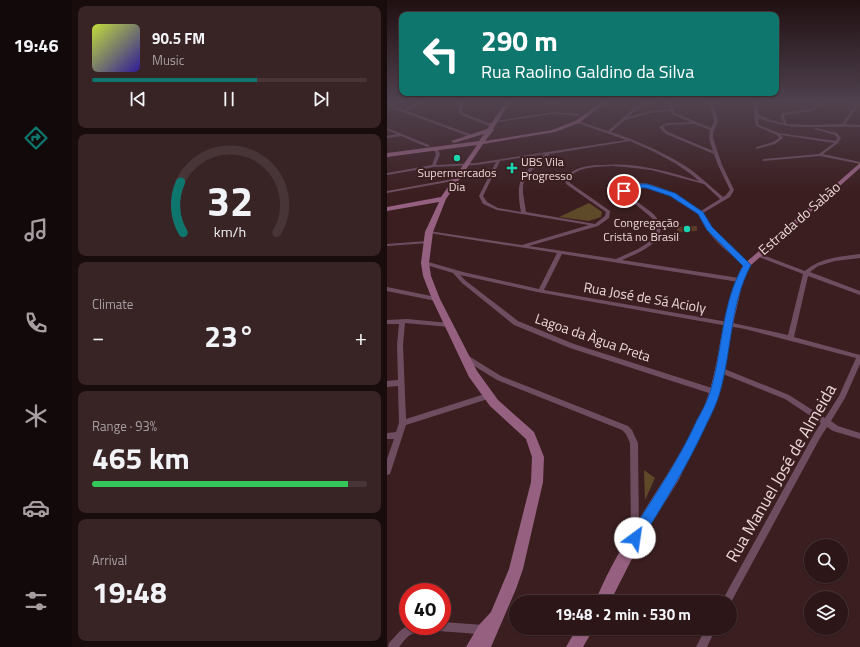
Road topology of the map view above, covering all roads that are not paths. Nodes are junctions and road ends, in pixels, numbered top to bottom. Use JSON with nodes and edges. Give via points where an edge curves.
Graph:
{"nodes":[{"id":1,"x":393,"y":131,"type":"edge"},
{"id":2,"x":461,"y":131,"type":"edge"},
{"id":3,"x":484,"y":131,"type":"edge"},
{"id":4,"x":490,"y":131,"type":"edge"},
{"id":5,"x":541,"y":131,"type":"edge"},
{"id":6,"x":551,"y":131,"type":"edge"},
{"id":7,"x":665,"y":131,"type":"edge"},
{"id":8,"x":713,"y":131,"type":"edge"},
{"id":9,"x":770,"y":131,"type":"edge"},
{"id":10,"x":823,"y":131,"type":"edge"},
{"id":11,"x":609,"y":132,"type":"edge"},
{"id":12,"x":535,"y":133,"type":"junction"},
{"id":13,"x":777,"y":134,"type":"junction"},
{"id":14,"x":403,"y":135,"type":"junction"},
{"id":15,"x":387,"y":138,"type":"edge"},
{"id":16,"x":466,"y":138,"type":"junction"},
{"id":17,"x":484,"y":140,"type":"junction"},
{"id":18,"x":630,"y":140,"type":"junction"},
{"id":19,"x":452,"y":142,"type":"junction"},
{"id":20,"x":837,"y":142,"type":"junction"},
{"id":21,"x":428,"y":146,"type":"junction"},
{"id":22,"x":435,"y":148,"type":"junction"},
{"id":23,"x":757,"y":148,"type":"dead end"},
{"id":24,"x":402,"y":151,"type":"junction"},
{"id":25,"x":387,"y":152,"type":"edge"},
{"id":26,"x":549,"y":152,"type":"junction"},
{"id":27,"x":716,"y":153,"type":"junction"},
{"id":28,"x":387,"y":155,"type":"edge"},
{"id":29,"x":820,"y":156,"type":"junction"},
{"id":30,"x":499,"y":160,"type":"junction"},
{"id":31,"x":764,"y":160,"type":"dead end"},
{"id":32,"x":467,"y":165,"type":"junction"},
{"id":33,"x":434,"y":166,"type":"junction"},
{"id":34,"x":859,"y":167,"type":"edge"},
{"id":35,"x":387,"y":174,"type":"edge"},
{"id":36,"x":458,"y":179,"type":"junction"},
{"id":37,"x":703,"y":183,"type":"junction"},
{"id":38,"x":387,"y":192,"type":"edge"},
{"id":39,"x":443,"y":199,"type":"junction"},
{"id":40,"x":723,"y":199,"type":"junction"},
{"id":41,"x":387,"y":209,"type":"edge"},
{"id":42,"x":701,"y":213,"type":"junction"},
{"id":43,"x":524,"y":214,"type":"junction"},
{"id":44,"x":596,"y":225,"type":"junction"},
{"id":45,"x":428,"y":237,"type":"junction"},
{"id":46,"x":387,"y":245,"type":"edge"},
{"id":47,"x":522,"y":246,"type":"junction"},
{"id":48,"x":560,"y":253,"type":"junction"},
{"id":49,"x":758,"y":254,"type":"junction"},
{"id":50,"x":860,"y":257,"type":"edge"},
{"id":51,"x":616,"y":261,"type":"junction"},
{"id":52,"x":425,"y":263,"type":"junction"},
{"id":53,"x":747,"y":265,"type":"junction"},
{"id":54,"x":455,"y":272,"type":"junction"},
{"id":55,"x":806,"y":273,"type":"junction"},
{"id":56,"x":739,"y":280,"type":"junction"},
{"id":57,"x":387,"y":289,"type":"edge"},
{"id":58,"x":541,"y":290,"type":"junction"},
{"id":59,"x":860,"y":293,"type":"edge"},
{"id":60,"x":436,"y":299,"type":"junction"},
{"id":61,"x":402,"y":321,"type":"junction"},
{"id":62,"x":387,"y":322,"type":"edge"},
{"id":63,"x":728,"y":324,"type":"junction"},
{"id":64,"x":449,"y":325,"type":"junction"},
{"id":65,"x":790,"y":338,"type":"junction"},
{"id":66,"x":465,"y":357,"type":"junction"},
{"id":67,"x":860,"y":357,"type":"edge"},
{"id":68,"x":719,"y":370,"type":"junction"},
{"id":69,"x":402,"y":383,"type":"junction"},
{"id":70,"x":387,"y":384,"type":"edge"},
{"id":71,"x":715,"y":392,"type":"junction"},
{"id":72,"x":488,"y":396,"type":"junction"},
{"id":73,"x":403,"y":423,"type":"junction"},
{"id":74,"x":825,"y":423,"type":"junction"},
{"id":75,"x":399,"y":435,"type":"junction"},
{"id":76,"x":387,"y":436,"type":"edge"},
{"id":77,"x":860,"y":436,"type":"edge"},
{"id":78,"x":387,"y":471,"type":"edge"},
{"id":79,"x":635,"y":538,"type":"junction"},
{"id":80,"x":606,"y":595,"type":"edge"},
{"id":81,"x":730,"y":595,"type":"edge"},
{"id":82,"x":487,"y":630,"type":"junction"},
{"id":83,"x":582,"y":635,"type":"edge"},
{"id":84,"x":707,"y":635,"type":"edge"},
{"id":85,"x":393,"y":647,"type":"edge"},
{"id":86,"x":474,"y":647,"type":"edge"},
{"id":87,"x":483,"y":647,"type":"edge"},
{"id":88,"x":574,"y":647,"type":"edge"},
{"id":89,"x":701,"y":647,"type":"edge"}],
"edges":[{"from":1,"to":14,"type":"street"},
{"from":2,"to":16,"type":"street","via":[[469,134]]},
{"from":3,"to":16,"type":"main road"},
{"from":4,"to":17,"type":"main road"},
{"from":5,"to":12,"type":"main road"},
{"from":6,"to":12,"type":"main road"},
{"from":7,"to":27,"type":"street"},
{"from":8,"to":27,"type":"street","via":[[711,138]]},
{"from":9,"to":13,"type":"street"},
{"from":10,"to":20,"type":"street","via":[[836,134],[839,138]]},
{"from":11,"to":18,"type":"street"},
{"from":12,"to":17,"type":"main road"},
{"from":13,"to":20,"type":"street"},
{"from":13,"to":23,"type":"street","via":[[781,138],[778,142]]},
{"from":14,"to":15,"type":"street"},
{"from":14,"to":21,"type":"street"},
{"from":16,"to":19,"type":"main road"},
{"from":17,"to":19,"type":"main road"},
{"from":17,"to":22,"type":"main road"},
{"from":17,"to":32,"type":"main road"},
{"from":18,"to":26,"type":"street"},
{"from":18,"to":37,"type":"street","via":[[682,166]]},
{"from":19,"to":21,"type":"main road"},
{"from":20,"to":29,"type":"street"},
{"from":21,"to":24,"type":"main road"},
{"from":22,"to":24,"type":"main road"},
{"from":22,"to":33,"type":"street","via":[[437,154]]},
{"from":24,"to":25,"type":"main road"},
{"from":24,"to":28,"type":"main road"},
{"from":26,"to":30,"type":"street"},
{"from":26,"to":43,"type":"street","via":[[520,182]]},
{"from":27,"to":40,"type":"street","via":[[732,190],[731,194]]},
{"from":29,"to":31,"type":"street"},
{"from":29,"to":34,"type":"street"},
{"from":30,"to":32,"type":"street"},
{"from":30,"to":43,"type":"street","via":[[483,190],[483,200],[497,209]]},
{"from":32,"to":33,"type":"street"},
{"from":32,"to":36,"type":"main road"},
{"from":33,"to":35,"type":"street"},
{"from":34,"to":49,"type":"main road","name":"Estrada do Sabão"},
{"from":36,"to":38,"type":"street"},
{"from":36,"to":39,"type":"main road"},
{"from":37,"to":40,"type":"street"},
{"from":37,"to":44,"type":"street","via":[[654,168],[634,165],[605,165],[579,169],[567,178],[568,184],[609,214]]},
{"from":39,"to":41,"type":"main road"},
{"from":39,"to":45,"type":"main road"},
{"from":40,"to":42,"type":"street"},
{"from":42,"to":51,"type":"street","via":[[657,188],[642,185],[627,187],[624,190],[625,194],[654,217],[658,232],[650,244]]},
{"from":42,"to":53,"type":"street","via":[[709,229]]},
{"from":43,"to":44,"type":"street"},
{"from":44,"to":47,"type":"street"},
{"from":45,"to":46,"type":"street"},
{"from":45,"to":47,"type":"street"},
{"from":45,"to":52,"type":"main road"},
{"from":47,"to":48,"type":"street"},
{"from":48,"to":51,"type":"street"},
{"from":48,"to":58,"type":"street"},
{"from":49,"to":53,"type":"main road","name":"Estrada do Sabão"},
{"from":49,"to":55,"type":"street"},
{"from":50,"to":55,"type":"street","via":[[829,260],[816,265]]},
{"from":51,"to":56,"type":"street"},
{"from":52,"to":54,"type":"street","name":"Rua José de Sá Acioly"},
{"from":52,"to":60,"type":"main road"},
{"from":53,"to":56,"type":"main road","name":"Estrada do Sabão"},
{"from":54,"to":58,"type":"street","name":"Rua José de Sá Acioly"},
{"from":54,"to":71,"type":"street","name":"Lagoa da Àgua Preta","via":[[503,314],[522,326],[573,346]]},
{"from":55,"to":59,"type":"street"},
{"from":55,"to":65,"type":"street"},
{"from":56,"to":63,"type":"main road","name":"Estrada do Sabão"},
{"from":57,"to":60,"type":"street"},
{"from":58,"to":63,"type":"street","name":"Rua José de Sá Acioly"},
{"from":60,"to":64,"type":"main road"},
{"from":61,"to":62,"type":"street"},
{"from":61,"to":64,"type":"street"},
{"from":61,"to":69,"type":"street"},
{"from":63,"to":65,"type":"street","name":"Rua José de Sá Acioly"},
{"from":63,"to":68,"type":"main road","name":"Estrada do Sabão"},
{"from":64,"to":66,"type":"main road"},
{"from":65,"to":67,"type":"street","name":"Rua José de Sá Acioly"},
{"from":66,"to":72,"type":"main road"},
{"from":66,"to":79,"type":"street","via":[[499,378],[611,422],[629,432],[634,443]]},
{"from":67,"to":74,"type":"street","name":"Rua Manuel José de Almeida","via":[[842,398]]},
{"from":68,"to":71,"type":"main road","name":"Estrada do Sabão"},
{"from":68,"to":74,"type":"street","via":[[787,397]]},
{"from":69,"to":70,"type":"street"},
{"from":69,"to":73,"type":"street"},
{"from":71,"to":79,"type":"main road","name":"Estrada do Sabão","via":[[689,450]]},
{"from":72,"to":73,"type":"street"},
{"from":72,"to":82,"type":"main road","via":[[531,436],[539,469],[516,569],[497,616]]},
{"from":73,"to":75,"type":"street"},
{"from":74,"to":77,"type":"street","via":[[848,434]]},
{"from":74,"to":81,"type":"street","name":"Rua Manuel José de Almeida"},
{"from":75,"to":76,"type":"street"},
{"from":75,"to":78,"type":"street"},
{"from":79,"to":80,"type":"main road","name":"Estrada do Sabão"},
{"from":82,"to":85,"type":"street","via":[[411,629]]},
{"from":82,"to":86,"type":"main road"},
{"from":82,"to":87,"type":"main road"},
{"from":83,"to":88,"type":"main road"},
{"from":84,"to":89,"type":"street"}]}
